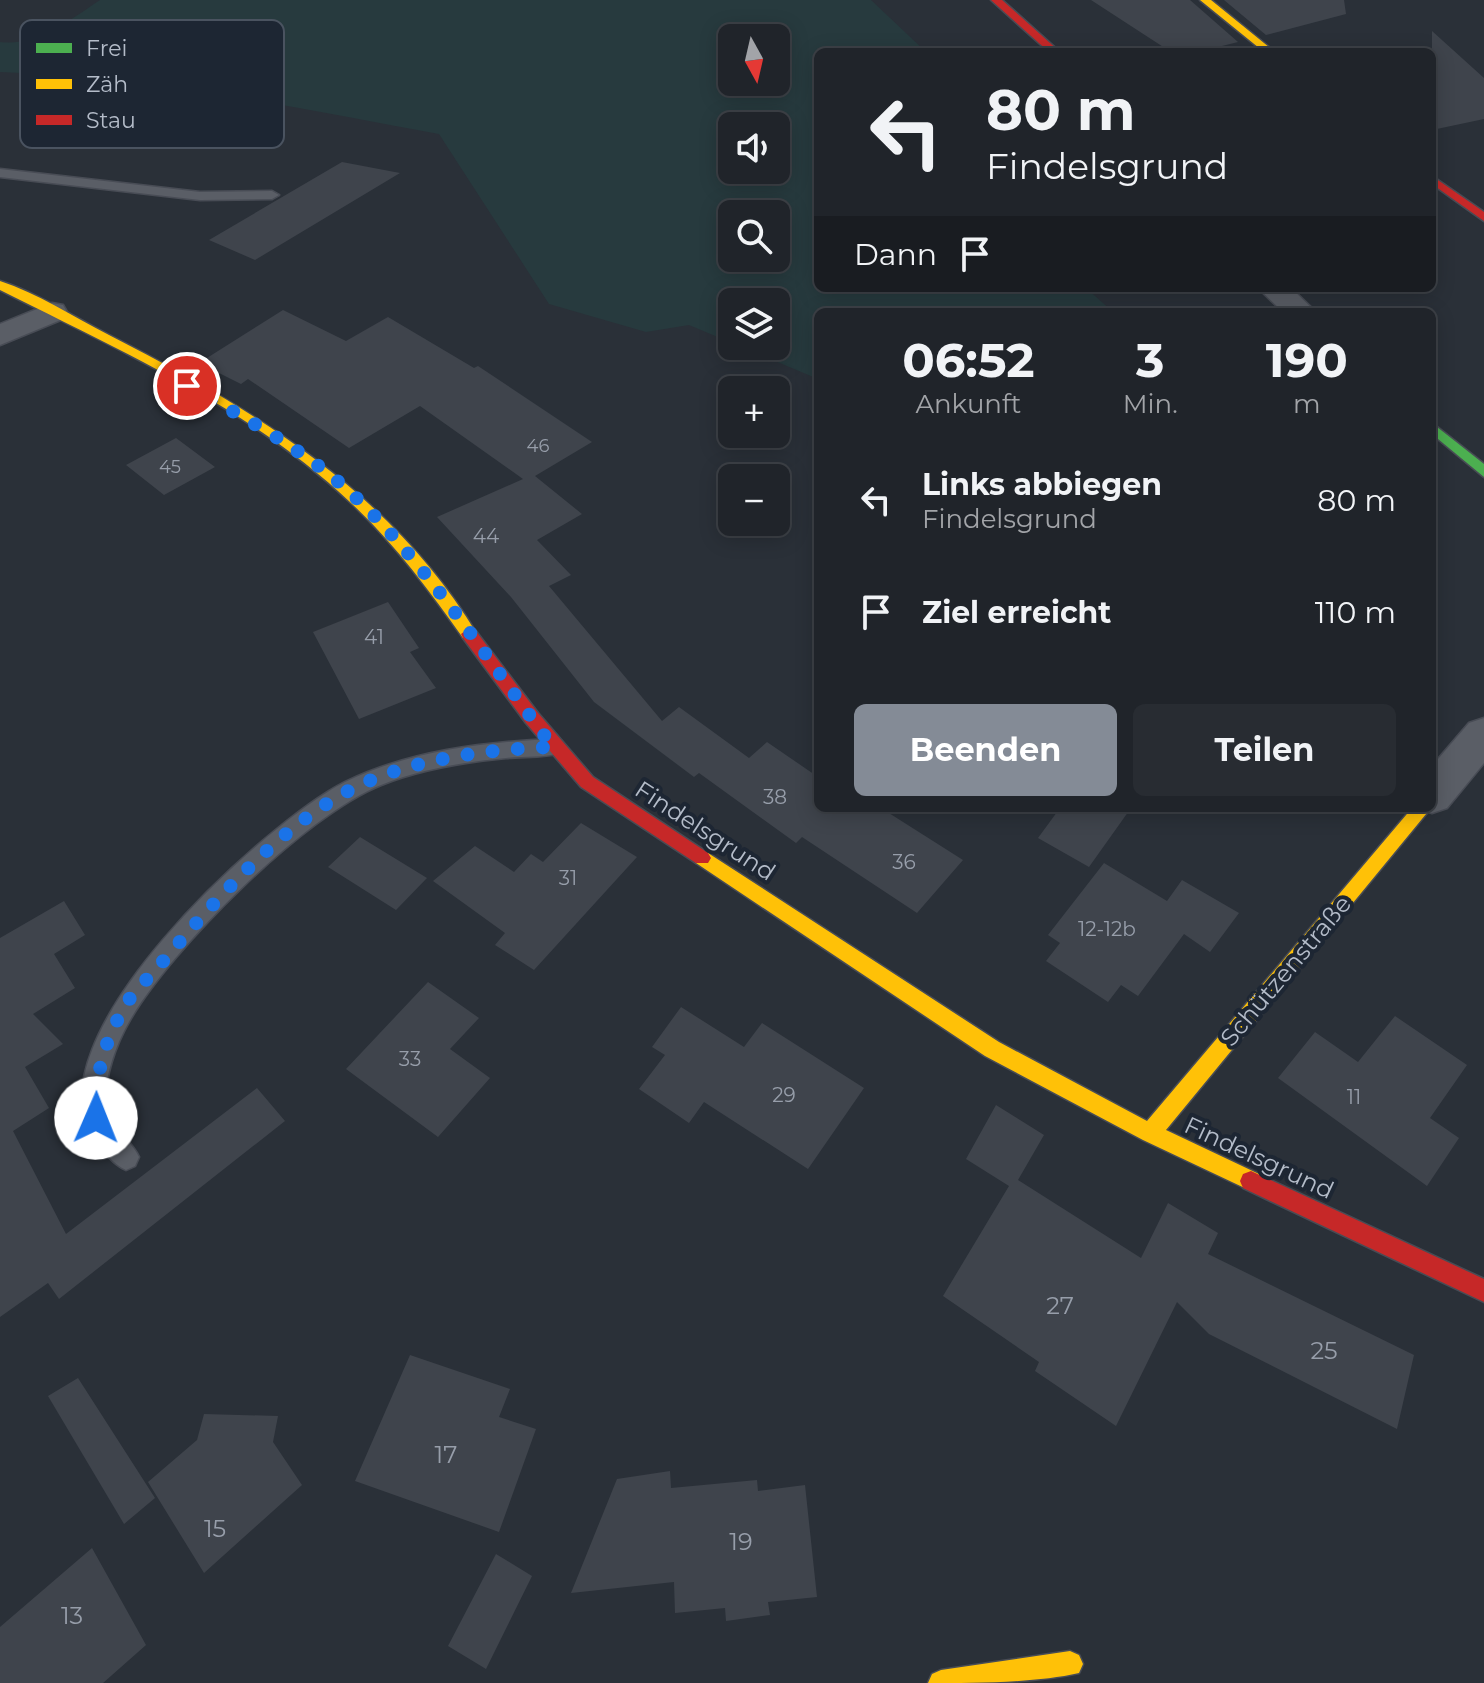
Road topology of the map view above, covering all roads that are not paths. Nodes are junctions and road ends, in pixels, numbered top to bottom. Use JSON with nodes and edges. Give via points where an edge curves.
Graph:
{"nodes":[{"id":1,"x":996,"y":0,"type":"edge"},
{"id":2,"x":1205,"y":0,"type":"edge"},
{"id":3,"x":1050,"y":48,"type":"edge"},
{"id":4,"x":1265,"y":48,"type":"edge"},
{"id":5,"x":0,"y":173,"type":"edge"},
{"id":6,"x":1436,"y":182,"type":"edge"},
{"id":7,"x":272,"y":195,"type":"dead end"},
{"id":8,"x":1484,"y":218,"type":"edge"},
{"id":9,"x":0,"y":285,"type":"edge"},
{"id":10,"x":1278,"y":292,"type":"edge"},
{"id":11,"x":1296,"y":308,"type":"edge"},
{"id":12,"x":52,"y":312,"type":"junction"},
{"id":13,"x":0,"y":336,"type":"edge"},
{"id":14,"x":1436,"y":430,"type":"edge"},
{"id":15,"x":1484,"y":472,"type":"edge"},
{"id":16,"x":1484,"y":734,"type":"edge"},
{"id":17,"x":553,"y":747,"type":"junction"},
{"id":18,"x":1436,"y":791,"type":"edge"},
{"id":19,"x":1419,"y":812,"type":"edge"},
{"id":20,"x":1150,"y":1133,"type":"junction"},
{"id":21,"x":126,"y":1157,"type":"dead end"},
{"id":22,"x":1484,"y":1291,"type":"edge"},
{"id":23,"x":1070,"y":1664,"type":"dead end"},
{"id":24,"x":941,"y":1683,"type":"edge"}],
"edges":[{"from":1,"to":3,"type":"street"},
{"from":2,"to":4,"type":"street"},
{"from":5,"to":7,"type":"lane","via":[[200,196]]},
{"from":6,"to":8,"type":"street"},
{"from":9,"to":12,"type":"street","name":"Findelsgrund"},
{"from":10,"to":11,"type":"street"},
{"from":12,"to":13,"type":"street"},
{"from":12,"to":17,"type":"street","name":"Findelsgrund","via":[[241,415],[340,484],[411,558]]},
{"from":14,"to":15,"type":"street"},
{"from":16,"to":18,"type":"street"},
{"from":17,"to":20,"type":"street","name":"Findelsgrund","via":[[587,782],[992,1049]]},
{"from":17,"to":21,"type":"lane","via":[[471,753],[352,789],[301,823],[256,865],[125,1005],[104,1048],[95,1081],[96,1118]]},
{"from":19,"to":20,"type":"street","name":"Schützenstraße"},
{"from":20,"to":22,"type":"street","name":"Findelsgrund"},
{"from":23,"to":24,"type":"street"}]}
